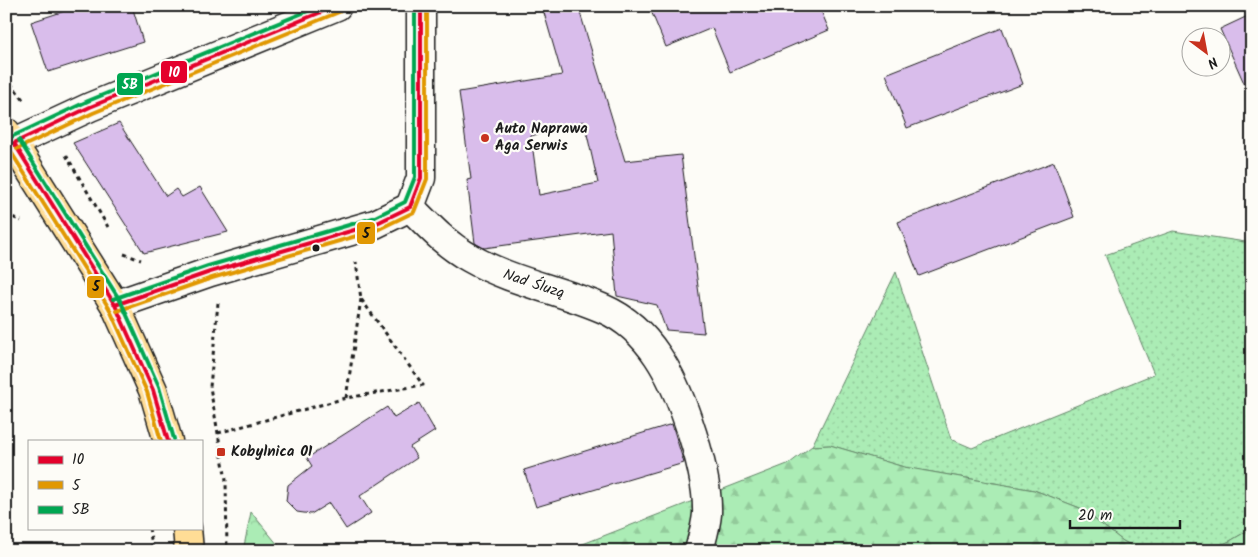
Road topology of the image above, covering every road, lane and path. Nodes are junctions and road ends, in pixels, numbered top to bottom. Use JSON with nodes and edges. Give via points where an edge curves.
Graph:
{"nodes":[{"id":1,"x":337,"y":6,"type":"edge"},
{"id":2,"x":420,"y":6,"type":"edge"},
{"id":3,"x":9,"y":140,"type":"edge"},
{"id":4,"x":410,"y":207,"type":"junction"},
{"id":5,"x":6,"y":214,"type":"edge"},
{"id":6,"x":23,"y":222,"type":"dead end"},
{"id":7,"x":352,"y":230,"type":"junction"},
{"id":8,"x":361,"y":299,"type":"junction"},
{"id":9,"x":115,"y":305,"type":"junction"},
{"id":10,"x":346,"y":398,"type":"junction"},
{"id":11,"x":218,"y":433,"type":"dead end"},
{"id":12,"x":168,"y":440,"type":"edge"},
{"id":13,"x":149,"y":530,"type":"edge"},
{"id":14,"x":187,"y":530,"type":"edge"},
{"id":15,"x":154,"y":551,"type":"edge"},
{"id":16,"x":189,"y":551,"type":"edge"},
{"id":17,"x":699,"y":551,"type":"edge"}],
"edges":[{"from":1,"to":3,"type":"street"},
{"from":2,"to":4,"type":"street","via":[[421,178]]},
{"from":3,"to":9,"type":"main road"},
{"from":4,"to":7,"type":"street","via":[[375,224]]},
{"from":4,"to":17,"type":"street","name":"Nad Śluzą","via":[[445,242],[472,259],[605,310],[627,323],[646,341],[679,395],[692,432],[703,476],[707,514]]},
{"from":5,"to":6,"type":"path"},
{"from":7,"to":8,"type":"path"},
{"from":7,"to":9,"type":"street","via":[[210,272]]},
{"from":8,"to":10,"type":"path"},
{"from":8,"to":10,"type":"path","via":[[423,385]]},
{"from":9,"to":12,"type":"main road","via":[[153,390]]},
{"from":10,"to":11,"type":"path"},
{"from":13,"to":15,"type":"path"},
{"from":14,"to":16,"type":"main road"}]}
